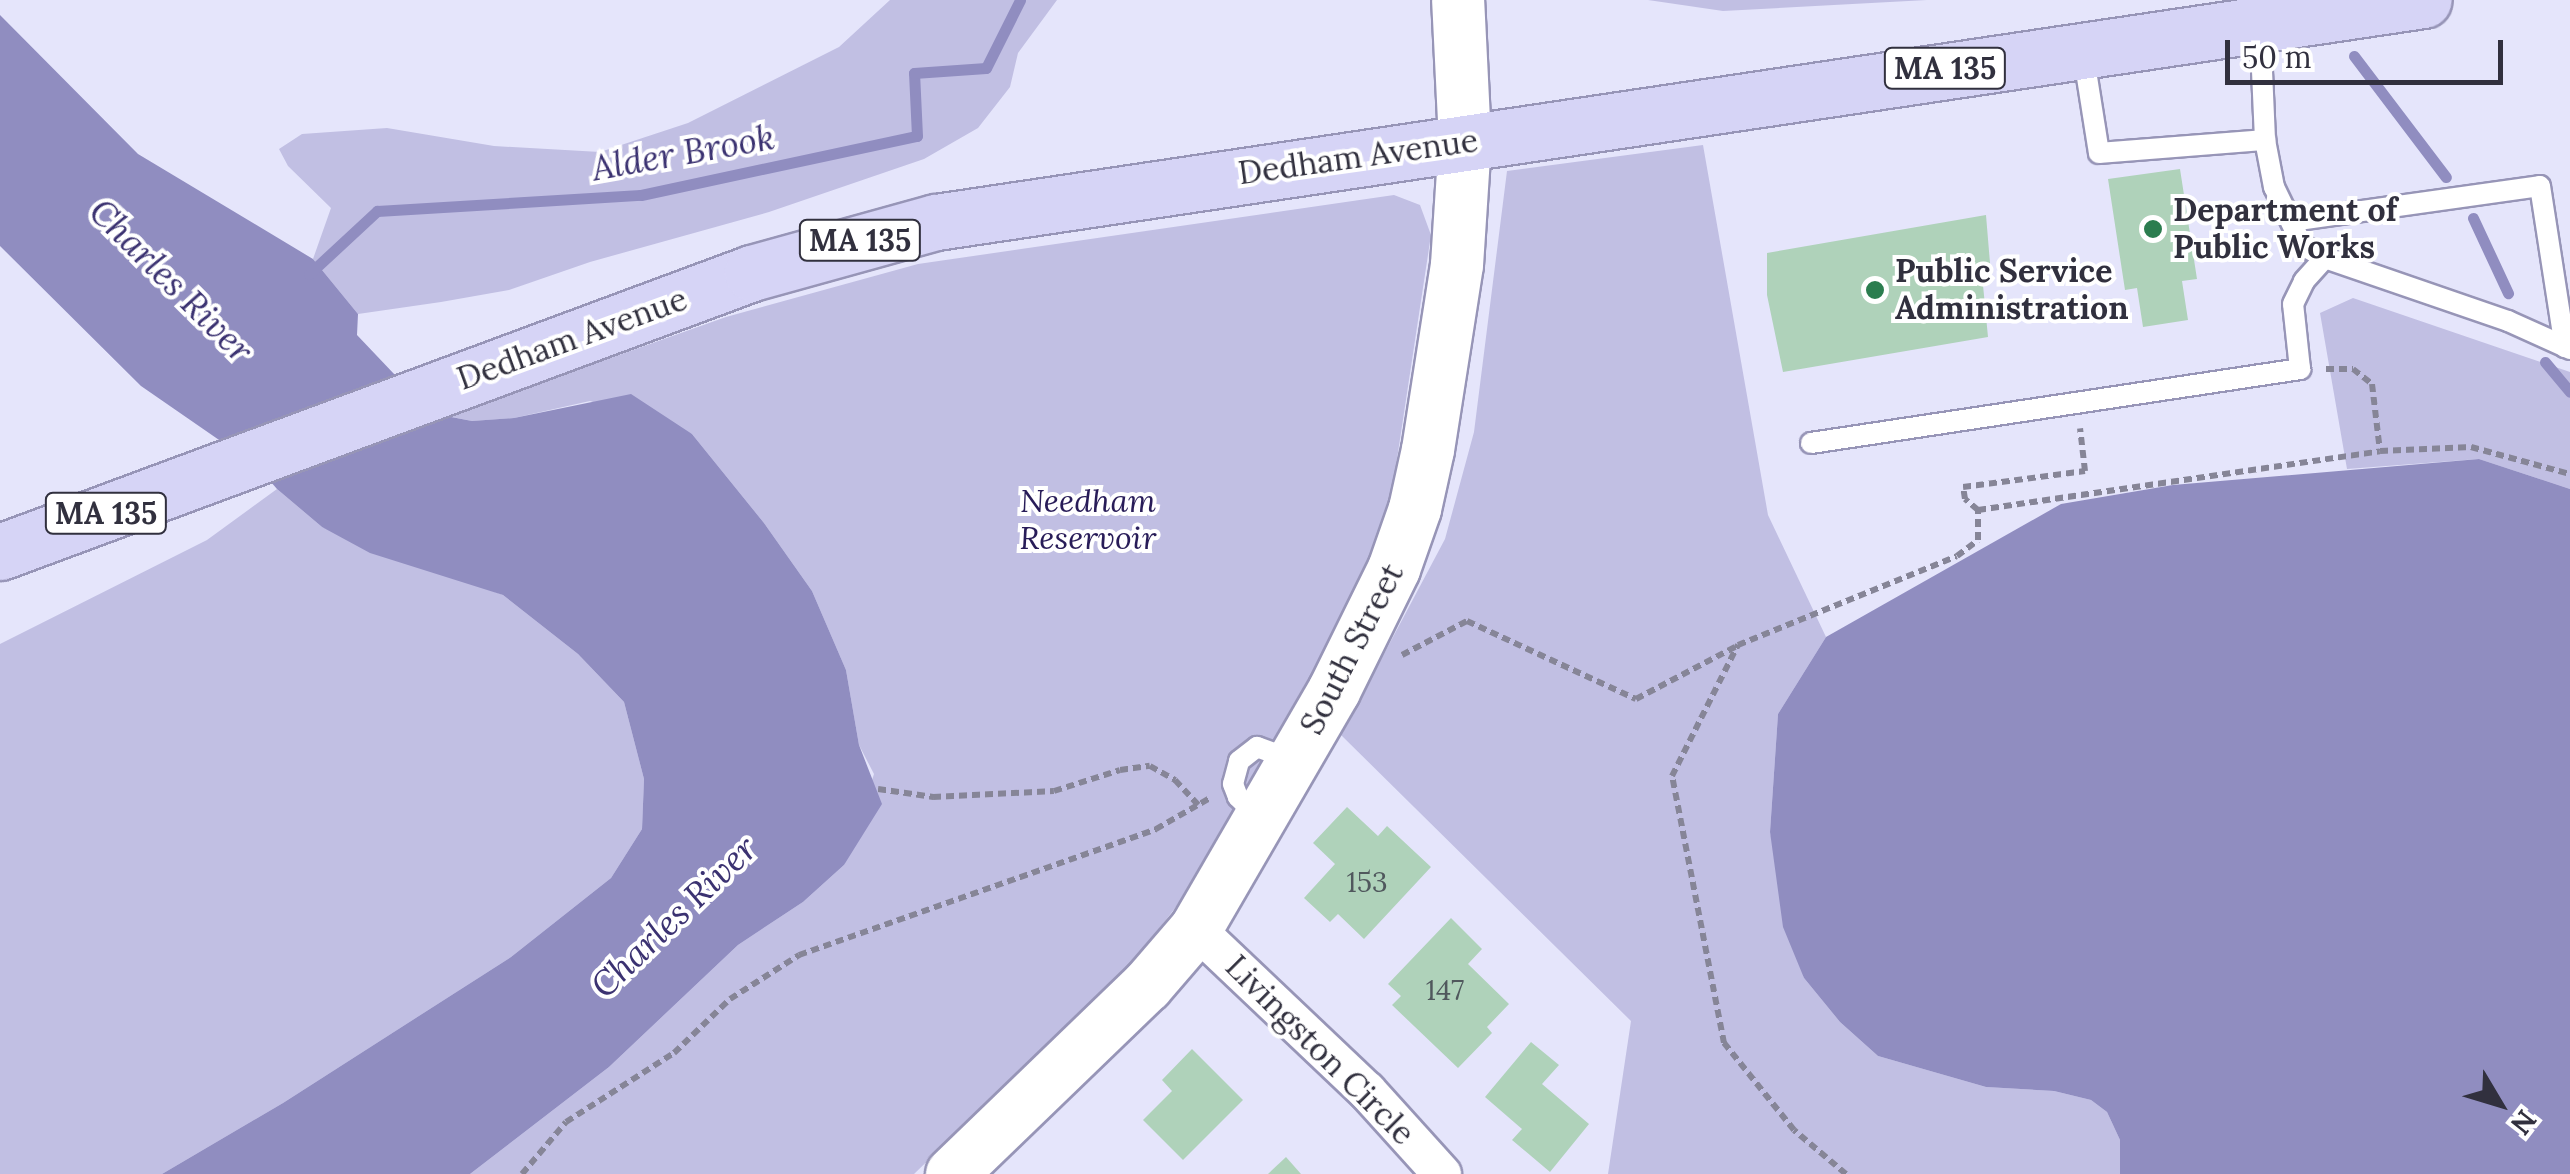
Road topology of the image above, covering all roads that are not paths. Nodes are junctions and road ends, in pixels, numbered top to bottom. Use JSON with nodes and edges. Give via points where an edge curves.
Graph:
{"nodes":[{"id":1,"x":1458,"y":0,"type":"edge"},
{"id":2,"x":2424,"y":0,"type":"edge"},
{"id":3,"x":2260,"y":23,"type":"junction"},
{"id":4,"x":2082,"y":48,"type":"junction"},
{"id":5,"x":2265,"y":140,"type":"junction"},
{"id":6,"x":1465,"y":141,"type":"junction"},
{"id":7,"x":2291,"y":221,"type":"junction"},
{"id":8,"x":2325,"y":258,"type":"junction"},
{"id":9,"x":2567,"y":348,"type":"edge"},
{"id":10,"x":1811,"y":443,"type":"dead end"},
{"id":11,"x":0,"y":552,"type":"edge"},
{"id":12,"x":1196,"y":929,"type":"junction"},
{"id":13,"x":952,"y":1174,"type":"edge"},
{"id":14,"x":1442,"y":1174,"type":"edge"}],
"edges":[{"from":1,"to":6,"type":"street","name":"South Street"},
{"from":2,"to":3,"type":"main road","name":"Dedham Avenue","number":"MA 135"},
{"from":3,"to":4,"type":"main road","name":"Dedham Avenue","number":"MA 135"},
{"from":3,"to":5,"type":"lane"},
{"from":4,"to":5,"type":"lane","via":[[2099,153]]},
{"from":4,"to":6,"type":"main road","name":"Dedham Avenue","number":"MA 135"},
{"from":5,"to":7,"type":"lane","via":[[2274,187]]},
{"from":6,"to":11,"type":"main road","name":"Dedham Avenue","number":"MA 135","via":[[898,230],[770,267]]},
{"from":6,"to":12,"type":"street","name":"South Street","via":[[1452,308],[1422,480],[1394,569],[1294,761],[1247,802]]},
{"from":7,"to":8,"type":"lane","via":[[2302,245]]},
{"from":7,"to":9,"type":"lane","via":[[2540,186]]},
{"from":8,"to":9,"type":"lane"},
{"from":8,"to":10,"type":"lane","via":[[2293,304],[2300,369]]},
{"from":12,"to":13,"type":"street","name":"South Street","via":[[1147,986]]},
{"from":12,"to":14,"type":"street","name":"Livingston Circle","via":[[1366,1091]]}]}
